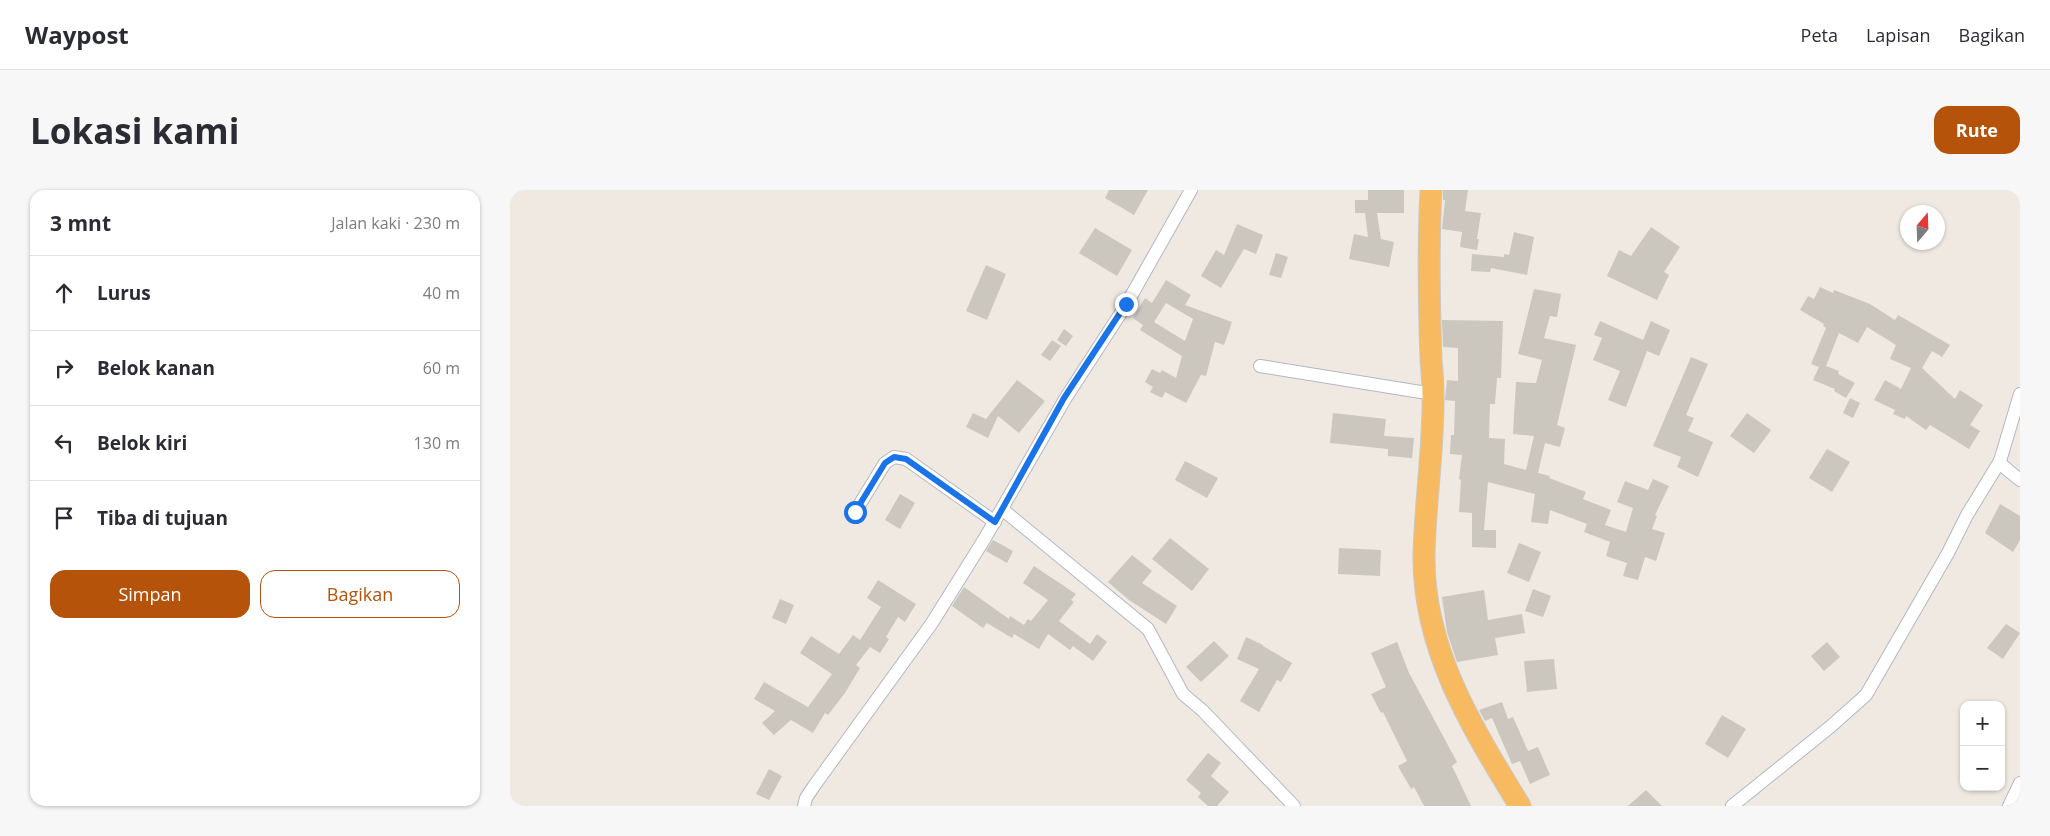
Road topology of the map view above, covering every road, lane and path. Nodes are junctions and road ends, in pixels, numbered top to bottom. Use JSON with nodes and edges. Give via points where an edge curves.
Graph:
{"nodes":[{"id":1,"x":1191,"y":190,"type":"edge"},
{"id":2,"x":1431,"y":190,"type":"edge"},
{"id":3,"x":1260,"y":366,"type":"dead end"},
{"id":4,"x":1433,"y":394,"type":"junction"},
{"id":5,"x":2020,"y":394,"type":"edge"},
{"id":6,"x":2000,"y":461,"type":"junction"},
{"id":7,"x":2020,"y":480,"type":"edge"},
{"id":8,"x":1002,"y":509,"type":"junction"},
{"id":9,"x":855,"y":512,"type":"dead end"},
{"id":10,"x":995,"y":522,"type":"junction"},
{"id":11,"x":2020,"y":783,"type":"edge"},
{"id":12,"x":804,"y":806,"type":"edge"},
{"id":13,"x":1294,"y":806,"type":"edge"},
{"id":14,"x":1520,"y":806,"type":"edge"},
{"id":15,"x":1732,"y":806,"type":"edge"},
{"id":16,"x":2010,"y":806,"type":"edge"}],
"edges":[{"from":1,"to":8,"type":"street","via":[[1126,304],[1064,398]]},
{"from":2,"to":4,"type":"highway"},
{"from":3,"to":4,"type":"street"},
{"from":4,"to":14,"type":"highway","via":[[1424,557],[1431,618],[1455,692]]},
{"from":5,"to":6,"type":"street"},
{"from":6,"to":7,"type":"street"},
{"from":6,"to":15,"type":"street","via":[[1866,695]]},
{"from":8,"to":10,"type":"street"},
{"from":8,"to":13,"type":"street","via":[[1148,629],[1183,694]]},
{"from":9,"to":10,"type":"street","via":[[885,463],[894,457],[906,459]]},
{"from":10,"to":12,"type":"street","via":[[932,623],[814,786]]},
{"from":11,"to":16,"type":"street"}]}
